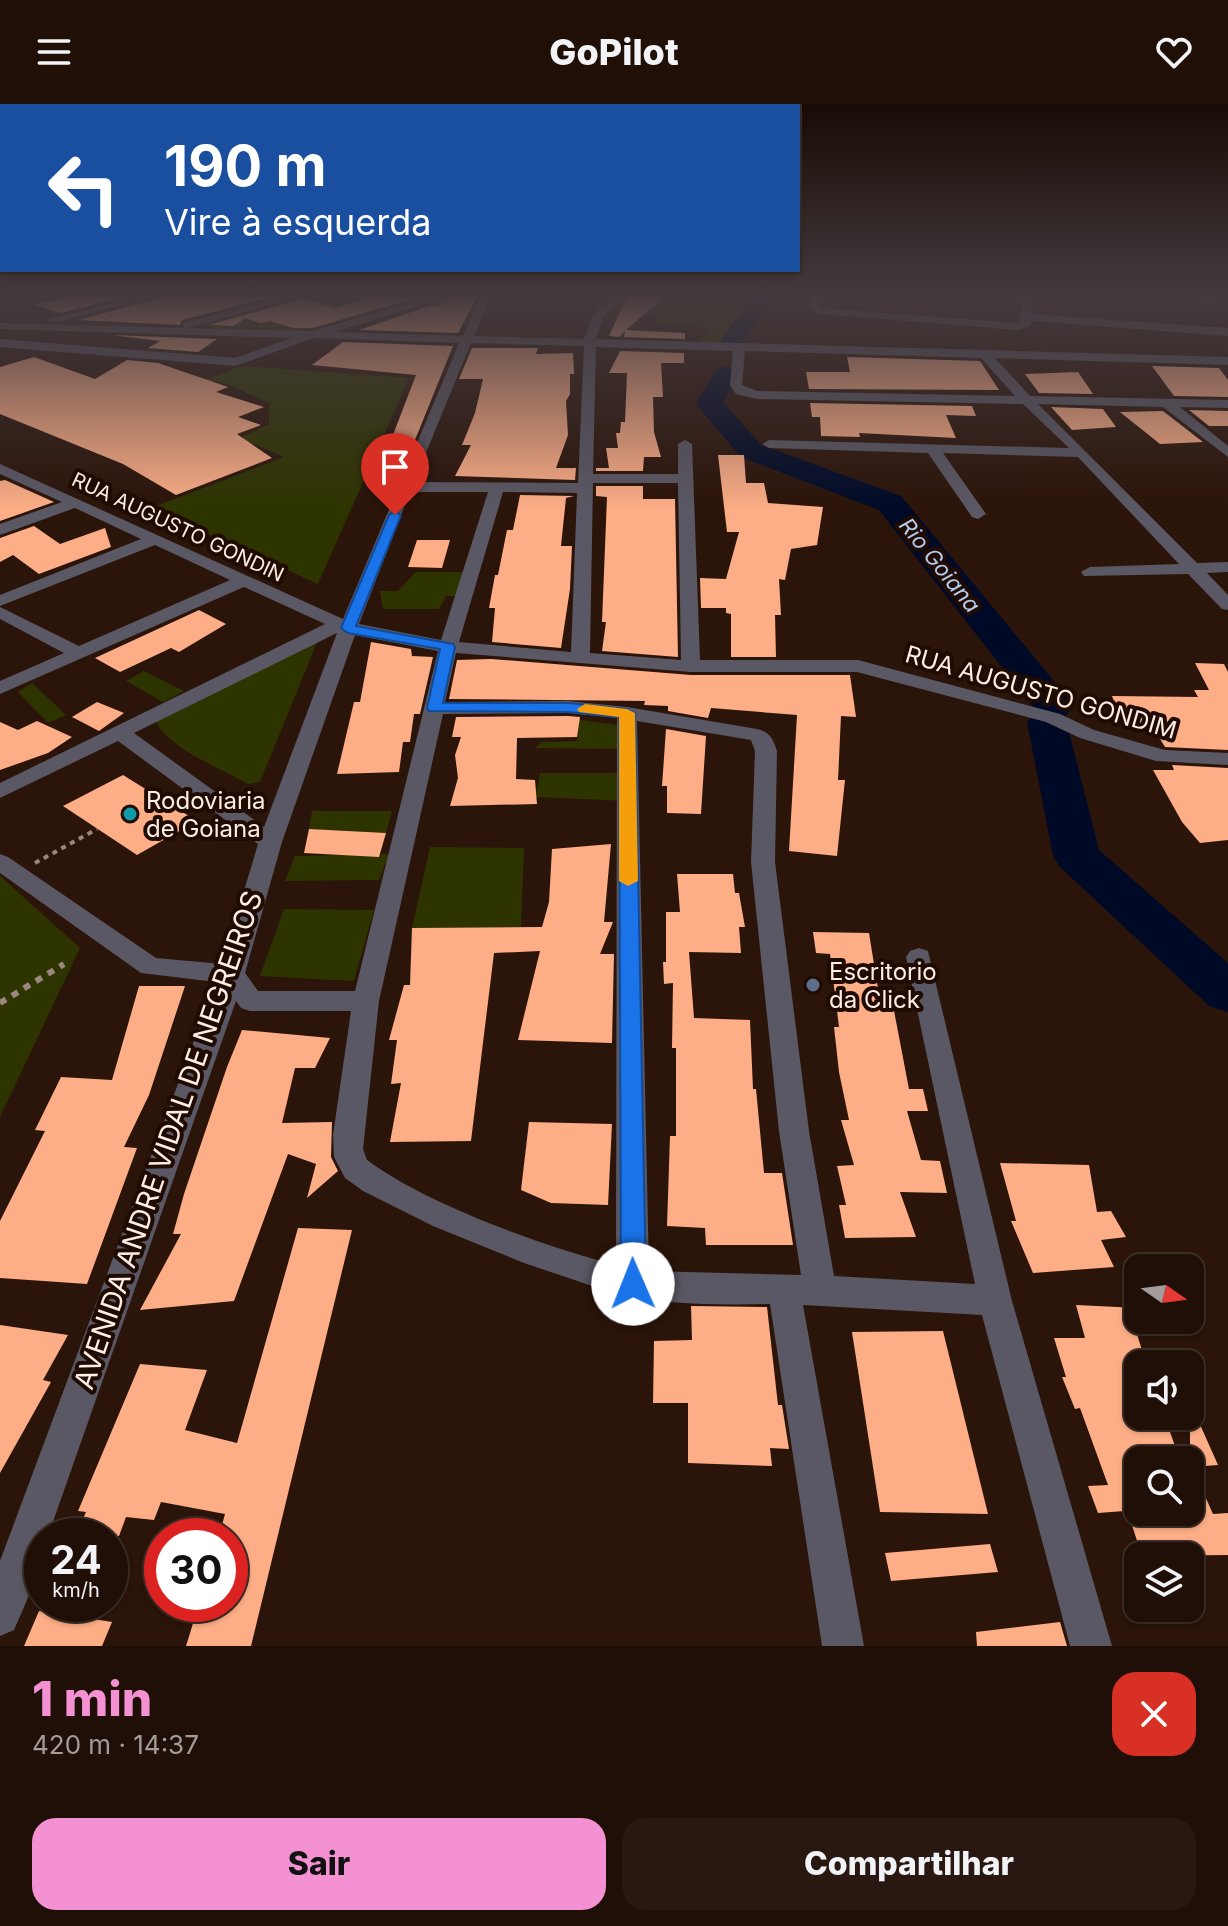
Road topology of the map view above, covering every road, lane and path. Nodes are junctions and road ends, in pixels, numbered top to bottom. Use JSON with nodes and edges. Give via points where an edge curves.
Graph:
{"nodes":[{"id":1,"x":454,"y":366,"type":"edge"},
{"id":2,"x":589,"y":366,"type":"edge"},
{"id":3,"x":738,"y":366,"type":"edge"},
{"id":4,"x":995,"y":366,"type":"edge"},
{"id":5,"x":1024,"y":398,"type":"junction"},
{"id":6,"x":1167,"y":403,"type":"junction"},
{"id":7,"x":1228,"y":404,"type":"edge"},
{"id":8,"x":685,"y":444,"type":"dead end"},
{"id":9,"x":769,"y":444,"type":"dead end"},
{"id":10,"x":933,"y":449,"type":"junction"},
{"id":11,"x":1082,"y":453,"type":"junction"},
{"id":12,"x":1228,"y":453,"type":"edge"},
{"id":13,"x":2,"y":470,"type":"edge"},
{"id":14,"x":687,"y":479,"type":"junction"},
{"id":15,"x":583,"y":483,"type":"junction"},
{"id":16,"x":407,"y":487,"type":"junction"},
{"id":17,"x":497,"y":488,"type":"junction"},
{"id":18,"x":74,"y":503,"type":"junction"},
{"id":19,"x":978,"y":514,"type":"dead end"},
{"id":20,"x":0,"y":530,"type":"edge"},
{"id":21,"x":153,"y":540,"type":"junction"},
{"id":22,"x":1228,"y":567,"type":"edge"},
{"id":23,"x":1192,"y":569,"type":"junction"},
{"id":24,"x":1090,"y":572,"type":"dead end"},
{"id":25,"x":241,"y":582,"type":"junction"},
{"id":26,"x":0,"y":601,"type":"edge"},
{"id":27,"x":1228,"y":605,"type":"edge"},
{"id":28,"x":0,"y":612,"type":"edge"},
{"id":29,"x":343,"y":626,"type":"junction"},
{"id":30,"x":448,"y":647,"type":"junction"},
{"id":31,"x":76,"y":652,"type":"junction"},
{"id":32,"x":580,"y":657,"type":"junction"},
{"id":33,"x":691,"y":666,"type":"junction"},
{"id":34,"x":0,"y":688,"type":"edge"},
{"id":35,"x":435,"y":708,"type":"junction"},
{"id":36,"x":627,"y":713,"type":"junction"},
{"id":37,"x":118,"y":731,"type":"junction"},
{"id":38,"x":1228,"y":759,"type":"edge"},
{"id":39,"x":0,"y":791,"type":"edge"},
{"id":40,"x":97,"y":829,"type":"dead end"},
{"id":41,"x":270,"y":842,"type":"junction"},
{"id":42,"x":8,"y":868,"type":"edge"},
{"id":43,"x":919,"y":957,"type":"dead end"},
{"id":44,"x":64,"y":964,"type":"dead end"},
{"id":45,"x":232,"y":974,"type":"junction"},
{"id":46,"x":366,"y":1001,"type":"junction"},
{"id":47,"x":0,"y":1003,"type":"edge"},
{"id":48,"x":633,"y":1284,"type":"junction"},
{"id":49,"x":802,"y":1290,"type":"junction"},
{"id":50,"x":995,"y":1301,"type":"junction"},
{"id":51,"x":0,"y":1616,"type":"edge"},
{"id":52,"x":843,"y":1646,"type":"edge"},
{"id":53,"x":1091,"y":1646,"type":"edge"}],
"edges":[{"from":1,"to":16,"type":"street","name":"AVENIDA ANDRE VIDAL DE NEGREIROS"},
{"from":2,"to":15,"type":"street"},
{"from":3,"to":5,"type":"street","via":[[737,389],[757,395]]},
{"from":4,"to":5,"type":"street"},
{"from":5,"to":6,"type":"street"},
{"from":5,"to":11,"type":"street"},
{"from":6,"to":7,"type":"street"},
{"from":6,"to":12,"type":"street"},
{"from":8,"to":14,"type":"street"},
{"from":9,"to":10,"type":"street"},
{"from":10,"to":11,"type":"street"},
{"from":10,"to":19,"type":"street"},
{"from":11,"to":23,"type":"street"},
{"from":13,"to":18,"type":"street","name":"RUA AUGUSTO GONDIN"},
{"from":14,"to":15,"type":"street"},
{"from":14,"to":33,"type":"street"},
{"from":15,"to":17,"type":"street"},
{"from":15,"to":32,"type":"street"},
{"from":16,"to":17,"type":"street"},
{"from":16,"to":29,"type":"street","name":"AVENIDA ANDRE VIDAL DE NEGREIROS"},
{"from":17,"to":30,"type":"street"},
{"from":18,"to":20,"type":"street"},
{"from":18,"to":21,"type":"street","name":"RUA AUGUSTO GONDIN"},
{"from":21,"to":25,"type":"street","name":"RUA AUGUSTO GONDIN"},
{"from":21,"to":26,"type":"street"},
{"from":22,"to":23,"type":"street"},
{"from":23,"to":24,"type":"street"},
{"from":23,"to":27,"type":"street"},
{"from":25,"to":29,"type":"street","name":"RUA AUGUSTO GONDIN"},
{"from":25,"to":31,"type":"street"},
{"from":28,"to":31,"type":"street"},
{"from":29,"to":30,"type":"street","name":"RUA AUGUSTO GONDIN"},
{"from":29,"to":37,"type":"street"},
{"from":29,"to":41,"type":"street","name":"AVENIDA ANDRE VIDAL DE NEGREIROS"},
{"from":30,"to":32,"type":"street","name":"RUA AUGUSTO GONDIN"},
{"from":30,"to":35,"type":"street"},
{"from":31,"to":34,"type":"street"},
{"from":32,"to":33,"type":"street","name":"RUA AUGUSTO GONDIM"},
{"from":33,"to":38,"type":"street","name":"RUA AUGUSTO GONDIM","via":[[841,664],[1053,718],[1087,734],[1164,756]]},
{"from":35,"to":36,"type":"street","via":[[568,707]]},
{"from":35,"to":46,"type":"street"},
{"from":36,"to":48,"type":"street"},
{"from":36,"to":49,"type":"street","via":[[752,734],[761,737],[766,751],[763,862],[794,1131]]},
{"from":37,"to":39,"type":"street"},
{"from":37,"to":41,"type":"street"},
{"from":40,"to":42,"type":"path"},
{"from":41,"to":45,"type":"street","name":"AVENIDA ANDRE VIDAL DE NEGREIROS"},
{"from":42,"to":45,"type":"street","via":[[150,967]]},
{"from":43,"to":50,"type":"street"},
{"from":44,"to":47,"type":"path"},
{"from":45,"to":46,"type":"street","via":[[250,1001]]},
{"from":45,"to":51,"type":"street","name":"AVENIDA ANDRE VIDAL DE NEGREIROS"},
{"from":46,"to":48,"type":"street","via":[[348,1135],[348,1156],[356,1170],[423,1207]]},
{"from":48,"to":49,"type":"street","via":[[703,1291]]},
{"from":49,"to":50,"type":"street"},
{"from":49,"to":52,"type":"street"},
{"from":50,"to":53,"type":"street"}]}
